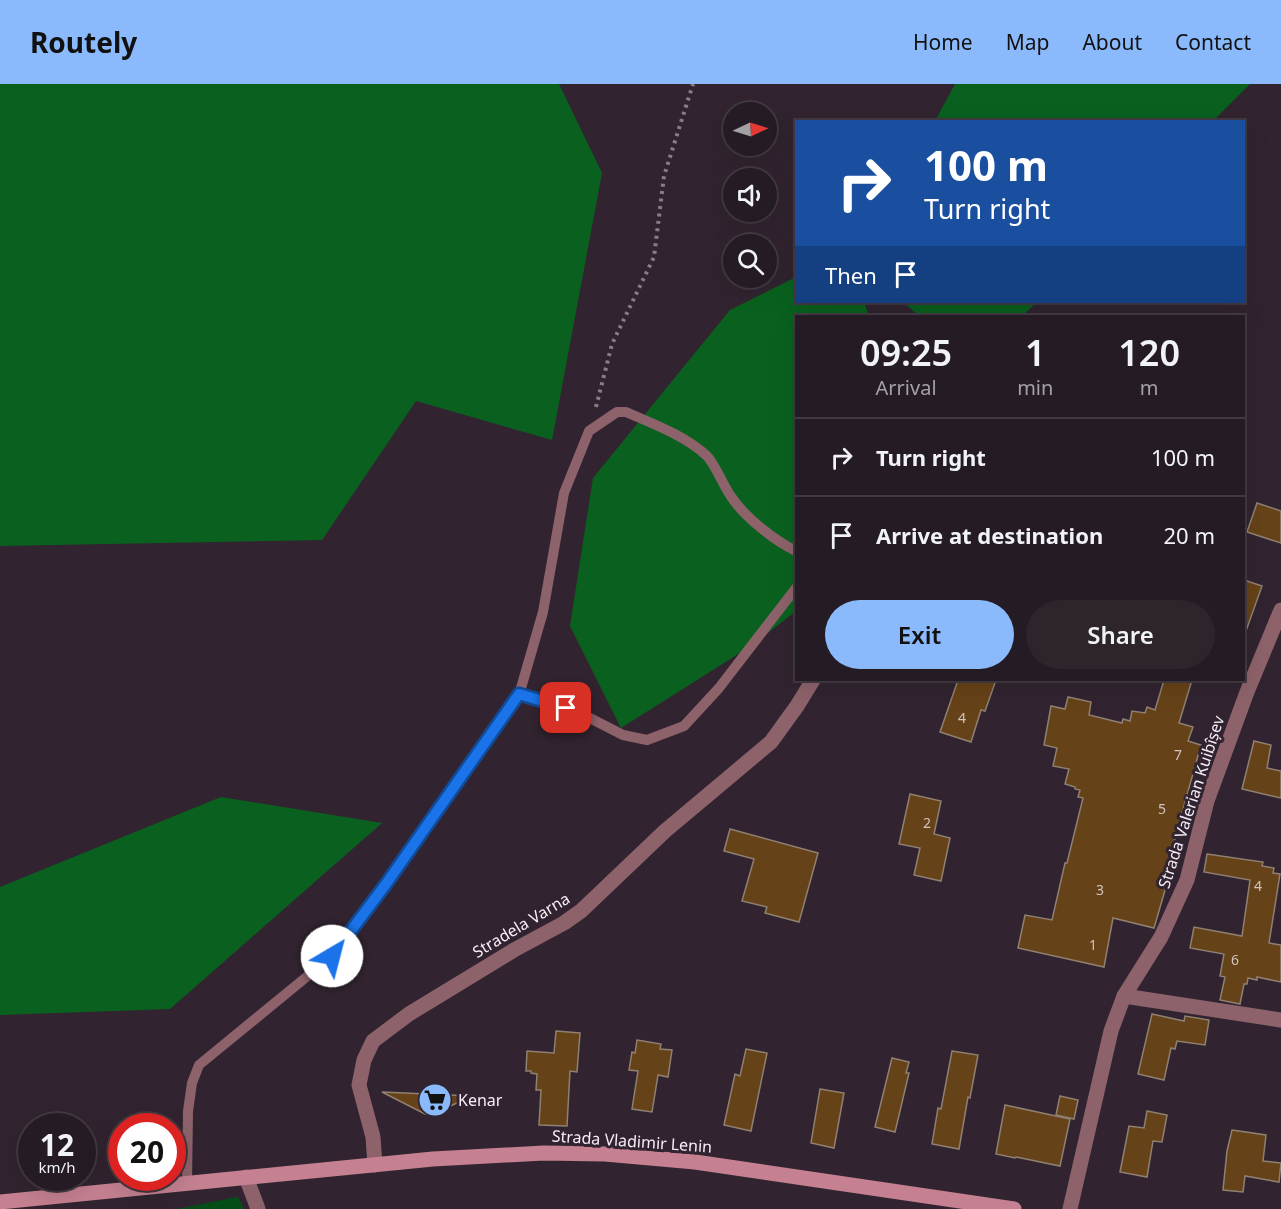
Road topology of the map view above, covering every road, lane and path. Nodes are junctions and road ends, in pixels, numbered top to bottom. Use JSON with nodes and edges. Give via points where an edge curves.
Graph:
{"nodes":[{"id":1,"x":693,"y":84,"type":"edge"},
{"id":2,"x":589,"y":431,"type":"junction"},
{"id":3,"x":795,"y":550,"type":"edge"},
{"id":4,"x":795,"y":589,"type":"edge"},
{"id":5,"x":1281,"y":610,"type":"edge"},
{"id":6,"x":812,"y":681,"type":"edge"},
{"id":7,"x":519,"y":694,"type":"junction"},
{"id":8,"x":1124,"y":996,"type":"junction"},
{"id":9,"x":1281,"y":1020,"type":"edge"},
{"id":10,"x":375,"y":1165,"type":"junction"},
{"id":11,"x":246,"y":1177,"type":"junction"},
{"id":12,"x":188,"y":1183,"type":"junction"},
{"id":13,"x":0,"y":1202,"type":"edge"},
{"id":14,"x":258,"y":1209,"type":"edge"},
{"id":15,"x":1014,"y":1209,"type":"edge"},
{"id":16,"x":1070,"y":1209,"type":"edge"}],
"edges":[{"from":1,"to":2,"type":"path","via":[[664,176],[654,256],[612,344]]},
{"from":2,"to":3,"type":"lane","via":[[616,412],[626,412],[677,435],[708,457],[731,498],[757,525]]},
{"from":2,"to":7,"type":"lane","via":[[564,493],[543,612]]},
{"from":4,"to":7,"type":"lane","via":[[719,688],[684,726],[647,740],[623,735],[580,713]]},
{"from":5,"to":8,"type":"street","name":"Strada Valerian Kuibîșev","via":[[1207,801],[1187,880],[1161,937]]},
{"from":6,"to":10,"type":"street","name":"Stradela Varna","via":[[771,742],[665,831],[581,911],[409,1014],[373,1041],[359,1085],[373,1137]]},
{"from":7,"to":12,"type":"lane","via":[[332,956],[199,1065],[188,1111]]},
{"from":8,"to":9,"type":"street"},
{"from":8,"to":16,"type":"street","name":"Strada Valerian Kuibîșev","via":[[1111,1031]]},
{"from":10,"to":11,"type":"main road","name":"Strada Vladimir Lenin"},
{"from":10,"to":15,"type":"main road","name":"Strada Vladimir Lenin","via":[[544,1153],[605,1154],[695,1162]]},
{"from":11,"to":12,"type":"main road","name":"Strada Vladimir Lenin"},
{"from":11,"to":14,"type":"street"},
{"from":12,"to":13,"type":"main road","name":"Strada Vladimir Lenin"}]}
